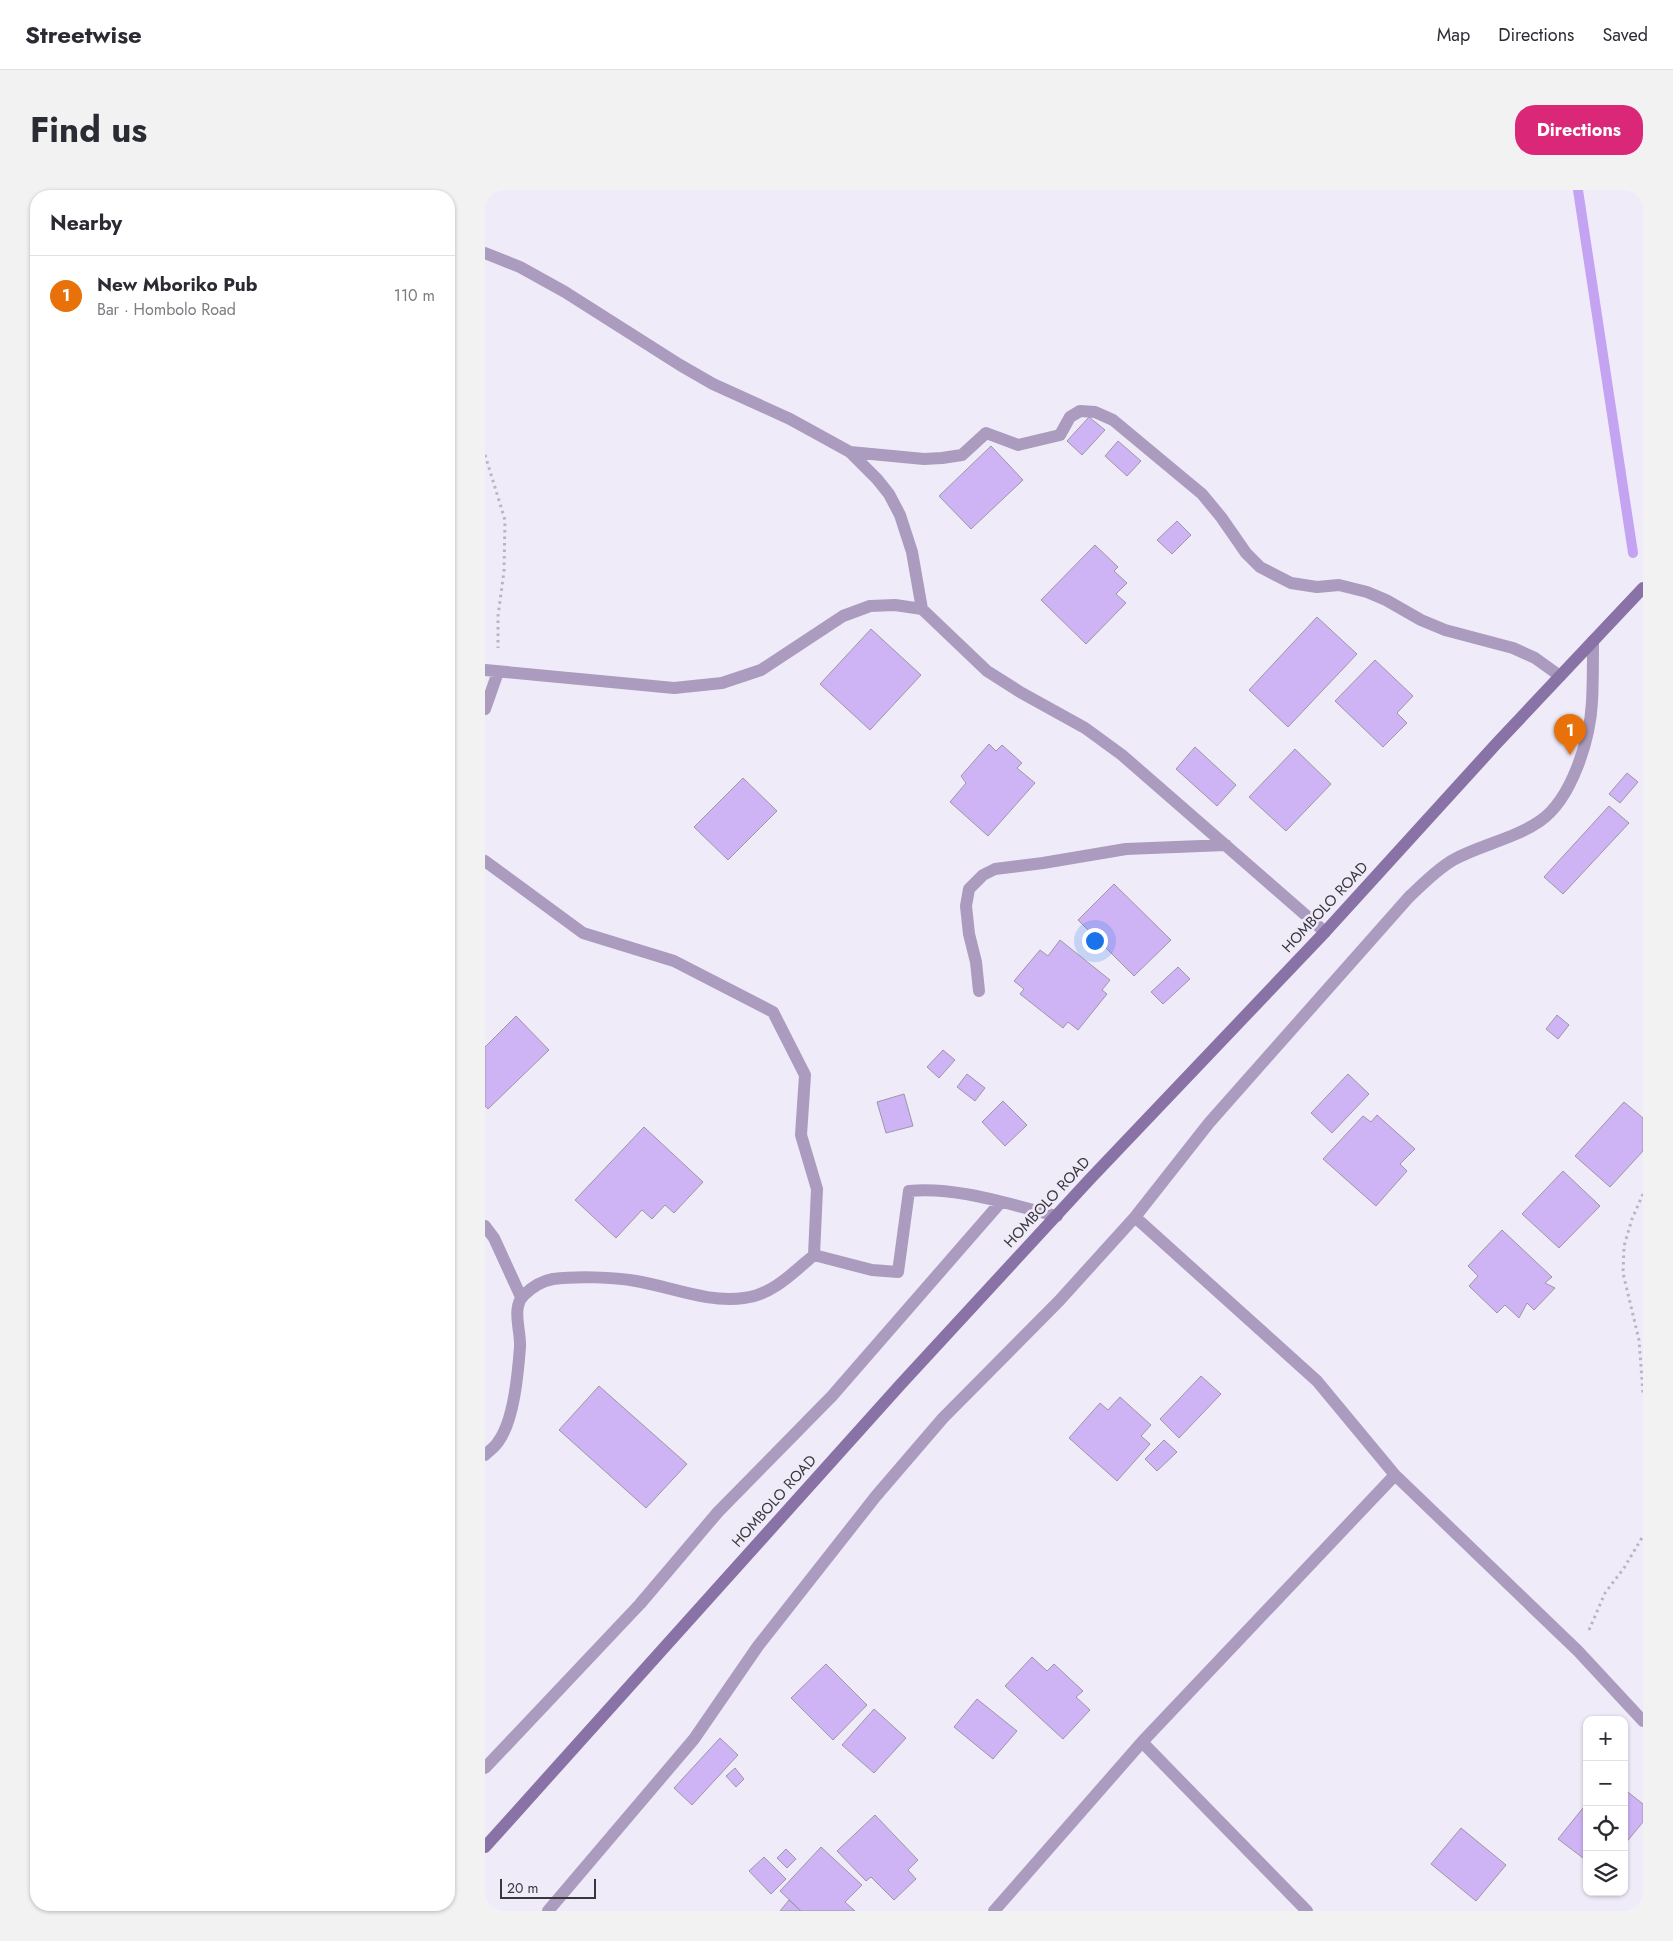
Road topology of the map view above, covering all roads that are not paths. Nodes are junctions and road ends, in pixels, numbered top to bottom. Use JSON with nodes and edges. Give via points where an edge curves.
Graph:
{"nodes":[{"id":1,"x":485,"y":253,"type":"edge"},
{"id":2,"x":850,"y":452,"type":"junction"},
{"id":3,"x":1643,"y":588,"type":"edge"},
{"id":4,"x":923,"y":609,"type":"junction"},
{"id":5,"x":1593,"y":641,"type":"junction"},
{"id":6,"x":491,"y":672,"type":"edge"},
{"id":7,"x":1560,"y":676,"type":"junction"},
{"id":8,"x":485,"y":709,"type":"edge"},
{"id":9,"x":1225,"y":845,"type":"junction"},
{"id":10,"x":485,"y":861,"type":"edge"},
{"id":11,"x":1325,"y":932,"type":"junction"},
{"id":12,"x":979,"y":991,"type":"dead end"},
{"id":13,"x":1000,"y":1202,"type":"junction"},
{"id":14,"x":1057,"y":1216,"type":"junction"},
{"id":15,"x":1135,"y":1218,"type":"junction"},
{"id":16,"x":485,"y":1226,"type":"edge"},
{"id":17,"x":814,"y":1255,"type":"junction"},
{"id":18,"x":521,"y":1297,"type":"junction"},
{"id":19,"x":485,"y":1455,"type":"edge"},
{"id":20,"x":1395,"y":1475,"type":"junction"},
{"id":21,"x":1643,"y":1721,"type":"edge"},
{"id":22,"x":1141,"y":1742,"type":"junction"},
{"id":23,"x":485,"y":1768,"type":"edge"},
{"id":24,"x":485,"y":1846,"type":"edge"},
{"id":25,"x":548,"y":1911,"type":"edge"},
{"id":26,"x":994,"y":1911,"type":"edge"},
{"id":27,"x":1307,"y":1911,"type":"edge"}],
"edges":[{"from":1,"to":2,"type":"street","via":[[520,267],[565,292],[713,384],[790,419]]},
{"from":2,"to":4,"type":"street","via":[[889,494],[900,515]]},
{"from":2,"to":7,"type":"street","via":[[924,459],[962,455],[986,433],[1018,445],[1060,435],[1070,417],[1080,411],[1095,412],[1113,420],[1202,494],[1260,567],[1291,583],[1345,586],[1367,592],[1445,630],[1513,648],[1535,658]]},
{"from":3,"to":5,"type":"street","name":"HOMBOLO ROAD"},
{"from":4,"to":6,"type":"street","via":[[870,606],[843,616],[761,670],[722,683],[674,688]]},
{"from":4,"to":9,"type":"street","via":[[987,671],[1085,728],[1122,755]]},
{"from":5,"to":7,"type":"street","name":"HOMBOLO ROAD"},
{"from":5,"to":15,"type":"street","via":[[1592,704],[1581,758],[1554,808],[1540,821],[1453,860],[1409,897],[1216,1116]]},
{"from":6,"to":8,"type":"street"},
{"from":7,"to":11,"type":"street","name":"HOMBOLO ROAD"},
{"from":9,"to":11,"type":"street"},
{"from":9,"to":12,"type":"street","via":[[1126,849],[995,869],[983,875],[969,889],[966,906]]},
{"from":10,"to":17,"type":"street","via":[[583,933],[674,961],[773,1012],[805,1075],[801,1135],[817,1189]]},
{"from":11,"to":14,"type":"street","name":"HOMBOLO ROAD"},
{"from":13,"to":14,"type":"street"},
{"from":13,"to":17,"type":"street","via":[[949,1191],[909,1191],[898,1272],[873,1270]]},
{"from":13,"to":23,"type":"street","via":[[839,1389],[718,1512],[640,1604]]},
{"from":14,"to":24,"type":"street","name":"HOMBOLO ROAD","via":[[901,1384]]},
{"from":15,"to":20,"type":"street","via":[[1317,1381]]},
{"from":15,"to":25,"type":"street","via":[[1059,1302],[943,1418],[875,1496],[758,1646],[694,1739]]},
{"from":16,"to":18,"type":"street","via":[[494,1238]]},
{"from":17,"to":18,"type":"street","via":[[780,1284],[745,1298],[713,1298],[635,1281],[585,1278],[552,1280],[534,1286]]},
{"from":18,"to":19,"type":"street","via":[[517,1313],[520,1344],[511,1412],[499,1441]]},
{"from":20,"to":21,"type":"street","via":[[1578,1651]]},
{"from":20,"to":22,"type":"street"},
{"from":22,"to":26,"type":"street"},
{"from":22,"to":27,"type":"street"}]}
